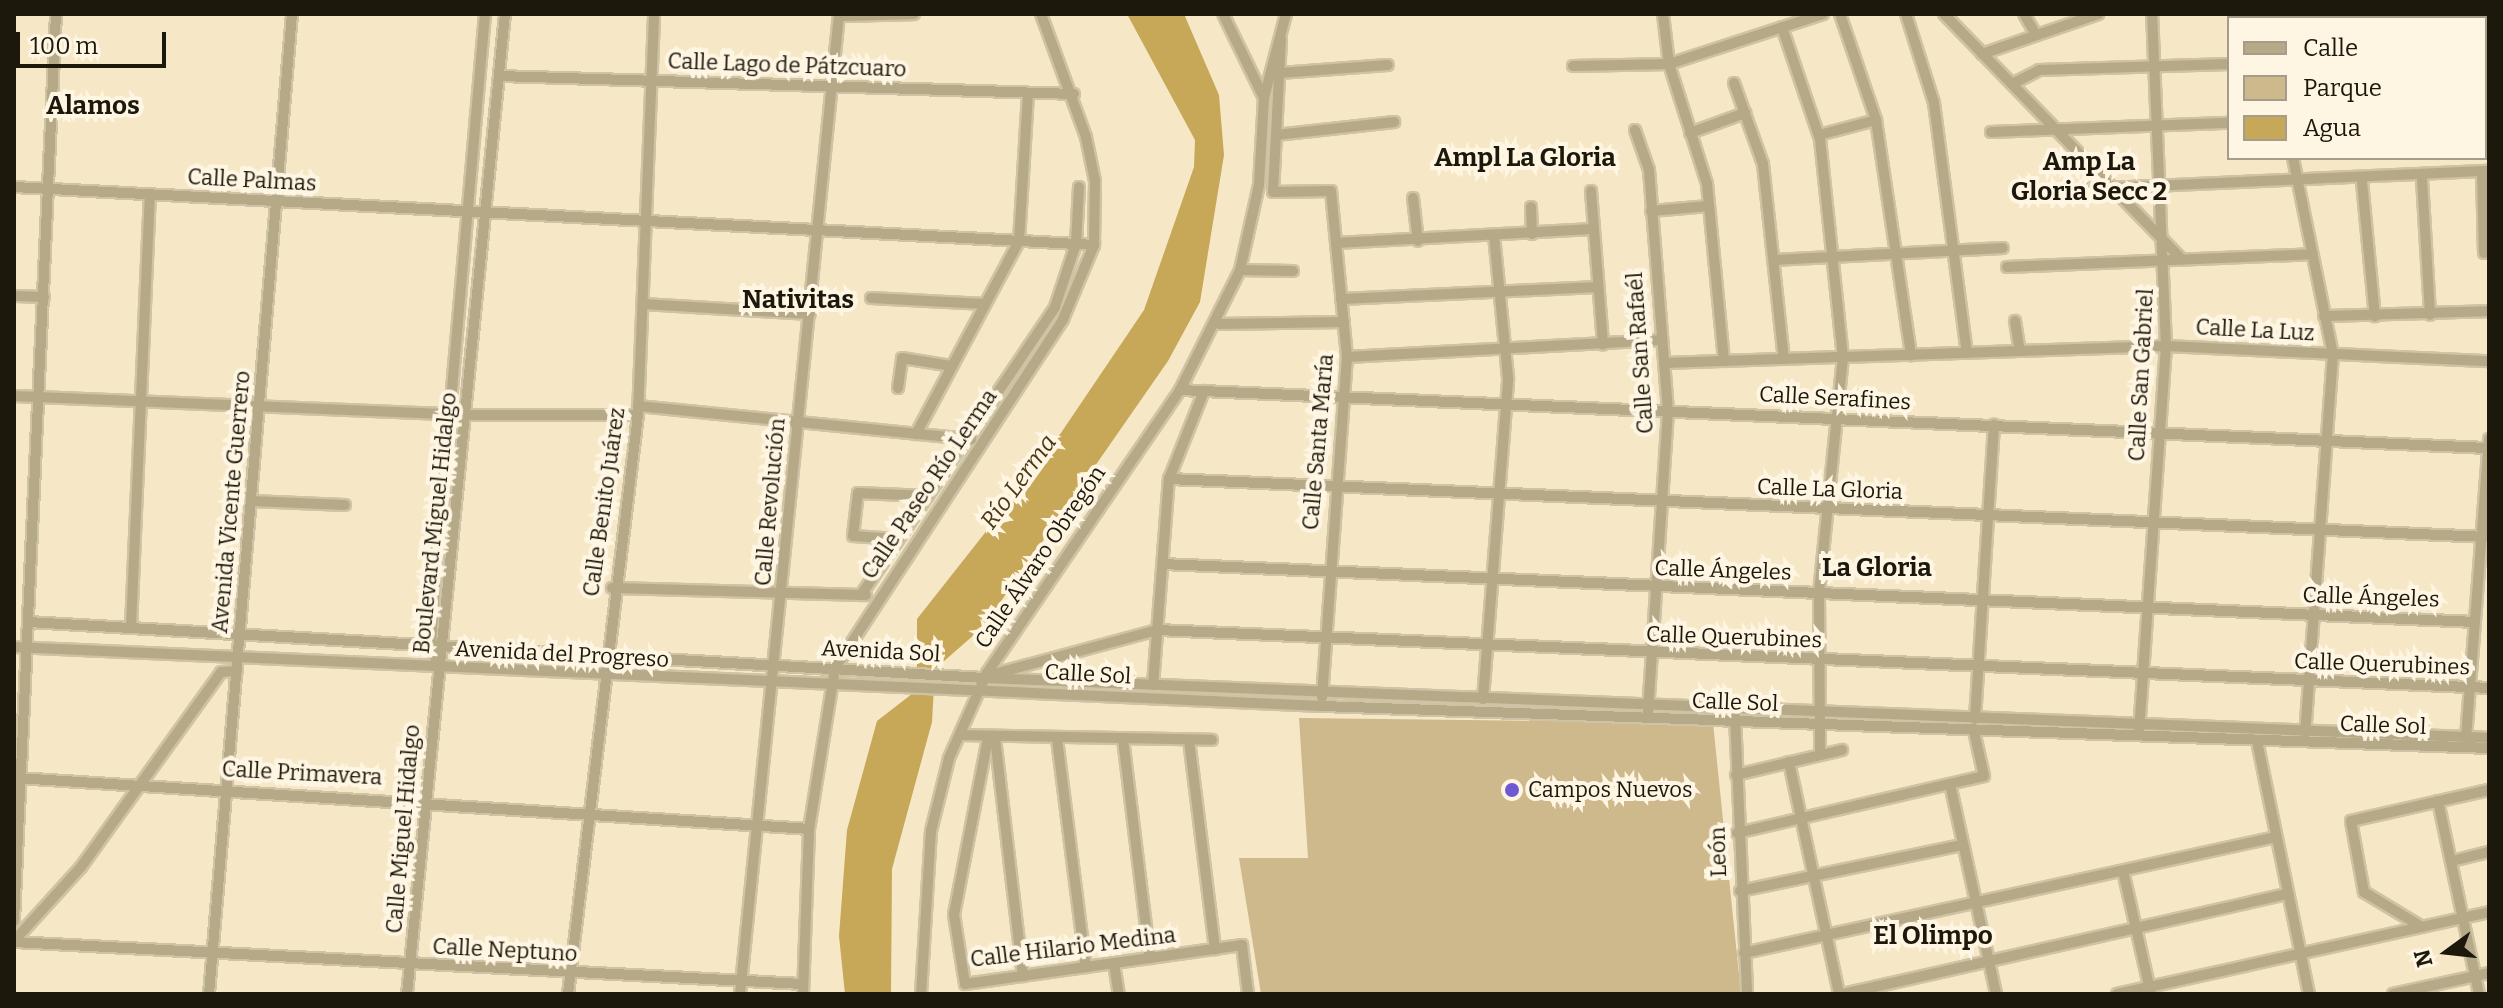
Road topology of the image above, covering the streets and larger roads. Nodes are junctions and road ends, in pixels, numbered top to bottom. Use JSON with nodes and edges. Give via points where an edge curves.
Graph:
{"nodes":[{"id":1,"x":56,"y":14,"type":"edge"},
{"id":2,"x":292,"y":14,"type":"edge"},
{"id":3,"x":485,"y":14,"type":"edge"},
{"id":4,"x":505,"y":14,"type":"edge"},
{"id":5,"x":654,"y":14,"type":"edge"},
{"id":6,"x":914,"y":14,"type":"edge"},
{"id":7,"x":1041,"y":14,"type":"edge"},
{"id":8,"x":1223,"y":14,"type":"edge"},
{"id":9,"x":1663,"y":14,"type":"edge"},
{"id":10,"x":1823,"y":14,"type":"edge"},
{"id":11,"x":1840,"y":14,"type":"edge"},
{"id":12,"x":1906,"y":14,"type":"edge"},
{"id":13,"x":1944,"y":14,"type":"edge"},
{"id":14,"x":2024,"y":14,"type":"edge"},
{"id":15,"x":2166,"y":14,"type":"edge"},
{"id":16,"x":839,"y":15,"type":"edge"},
{"id":17,"x":1290,"y":15,"type":"edge"},
{"id":18,"x":2092,"y":15,"type":"edge"},
{"id":19,"x":2152,"y":16,"type":"edge"},
{"id":20,"x":1796,"y":18,"type":"edge"},
{"id":21,"x":1782,"y":27,"type":"junction"},
{"id":22,"x":2036,"y":35,"type":"junction"},
{"id":23,"x":1281,"y":39,"type":"junction"},
{"id":24,"x":1982,"y":54,"type":"junction"},
{"id":25,"x":1669,"y":64,"type":"junction"},
{"id":26,"x":2227,"y":64,"type":"edge"},
{"id":27,"x":1388,"y":65,"type":"dead end"},
{"id":28,"x":1573,"y":66,"type":"dead end"},
{"id":29,"x":2156,"y":66,"type":"junction"},
{"id":30,"x":1280,"y":73,"type":"junction"},
{"id":31,"x":499,"y":76,"type":"junction"},
{"id":32,"x":650,"y":81,"type":"junction"},
{"id":33,"x":1734,"y":83,"type":"dead end"},
{"id":34,"x":2012,"y":84,"type":"junction"},
{"id":35,"x":832,"y":87,"type":"junction"},
{"id":36,"x":1028,"y":93,"type":"junction"},
{"id":37,"x":1074,"y":94,"type":"junction"},
{"id":38,"x":1264,"y":98,"type":"junction"},
{"id":39,"x":1745,"y":113,"type":"junction"},
{"id":40,"x":1876,"y":120,"type":"junction"},
{"id":41,"x":1394,"y":122,"type":"dead end"},
{"id":42,"x":2227,"y":123,"type":"edge"},
{"id":43,"x":2159,"y":125,"type":"junction"},
{"id":44,"x":2052,"y":126,"type":"junction"},
{"id":45,"x":1635,"y":130,"type":"dead end"},
{"id":46,"x":1991,"y":132,"type":"dead end"},
{"id":47,"x":1690,"y":133,"type":"junction"},
{"id":48,"x":1276,"y":135,"type":"junction"},
{"id":49,"x":1819,"y":135,"type":"junction"},
{"id":50,"x":2293,"y":160,"type":"edge"},
{"id":51,"x":2486,"y":172,"type":"edge"},
{"id":52,"x":2422,"y":179,"type":"junction"},
{"id":53,"x":2297,"y":180,"type":"junction"},
{"id":54,"x":2362,"y":182,"type":"junction"},
{"id":55,"x":2163,"y":186,"type":"junction"},
{"id":56,"x":14,"y":187,"type":"edge"},
{"id":57,"x":1079,"y":187,"type":"dead end"},
{"id":58,"x":2111,"y":187,"type":"junction"},
{"id":59,"x":49,"y":189,"type":"junction"},
{"id":60,"x":1591,"y":191,"type":"dead end"},
{"id":61,"x":2019,"y":192,"type":"dead end"},
{"id":62,"x":150,"y":195,"type":"junction"},
{"id":63,"x":1413,"y":198,"type":"dead end"},
{"id":64,"x":276,"y":201,"type":"junction"},
{"id":65,"x":1709,"y":206,"type":"junction"},
{"id":66,"x":1531,"y":207,"type":"dead end"},
{"id":67,"x":1651,"y":211,"type":"junction"},
{"id":68,"x":470,"y":212,"type":"junction"},
{"id":69,"x":487,"y":213,"type":"junction"},
{"id":70,"x":647,"y":222,"type":"junction"},
{"id":71,"x":1593,"y":229,"type":"junction"},
{"id":72,"x":819,"y":231,"type":"junction"},
{"id":73,"x":1532,"y":234,"type":"junction"},
{"id":74,"x":1494,"y":236,"type":"junction"},
{"id":75,"x":1019,"y":241,"type":"junction"},
{"id":76,"x":1418,"y":241,"type":"junction"},
{"id":77,"x":1336,"y":243,"type":"junction"},
{"id":78,"x":1076,"y":244,"type":"junction"},
{"id":79,"x":2167,"y":244,"type":"junction"},
{"id":80,"x":1094,"y":245,"type":"junction"},
{"id":81,"x":2003,"y":248,"type":"dead end"},
{"id":82,"x":1950,"y":251,"type":"junction"},
{"id":83,"x":2484,"y":253,"type":"dead end"},
{"id":84,"x":1893,"y":254,"type":"junction"},
{"id":85,"x":2311,"y":254,"type":"junction"},
{"id":86,"x":1834,"y":257,"type":"junction"},
{"id":87,"x":1774,"y":260,"type":"junction"},
{"id":88,"x":2166,"y":260,"type":"junction"},
{"id":89,"x":2182,"y":260,"type":"junction"},
{"id":90,"x":2007,"y":267,"type":"dead end"},
{"id":91,"x":1240,"y":270,"type":"junction"},
{"id":92,"x":1293,"y":271,"type":"dead end"},
{"id":93,"x":1598,"y":287,"type":"junction"},
{"id":94,"x":1498,"y":291,"type":"junction"},
{"id":95,"x":14,"y":296,"type":"edge"},
{"id":96,"x":44,"y":297,"type":"junction"},
{"id":97,"x":871,"y":298,"type":"dead end"},
{"id":98,"x":1341,"y":299,"type":"junction"},
{"id":99,"x":643,"y":304,"type":"junction"},
{"id":100,"x":985,"y":304,"type":"junction"},
{"id":101,"x":2489,"y":311,"type":"edge"},
{"id":102,"x":810,"y":314,"type":"junction"},
{"id":103,"x":2430,"y":315,"type":"junction"},
{"id":104,"x":2324,"y":316,"type":"junction"},
{"id":105,"x":2375,"y":316,"type":"junction"},
{"id":106,"x":2015,"y":321,"type":"dead end"},
{"id":107,"x":1344,"y":322,"type":"junction"},
{"id":108,"x":1219,"y":324,"type":"junction"},
{"id":109,"x":1661,"y":340,"type":"junction"},
{"id":110,"x":1603,"y":345,"type":"junction"},
{"id":111,"x":2166,"y":346,"type":"junction"},
{"id":112,"x":2020,"y":351,"type":"junction"},
{"id":113,"x":1503,"y":352,"type":"junction"},
{"id":114,"x":1967,"y":353,"type":"junction"},
{"id":115,"x":2333,"y":354,"type":"junction"},
{"id":116,"x":1911,"y":355,"type":"junction"},
{"id":117,"x":1347,"y":357,"type":"junction"},
{"id":118,"x":1843,"y":357,"type":"junction"},
{"id":119,"x":1784,"y":359,"type":"junction"},
{"id":120,"x":1724,"y":361,"type":"junction"},
{"id":121,"x":2489,"y":361,"type":"edge"},
{"id":122,"x":1664,"y":363,"type":"junction"},
{"id":123,"x":952,"y":366,"type":"junction"},
{"id":124,"x":898,"y":388,"type":"dead end"},
{"id":125,"x":1180,"y":390,"type":"junction"},
{"id":126,"x":1204,"y":391,"type":"junction"},
{"id":127,"x":14,"y":396,"type":"edge"},
{"id":128,"x":1343,"y":396,"type":"junction"},
{"id":129,"x":39,"y":397,"type":"junction"},
{"id":130,"x":140,"y":401,"type":"junction"},
{"id":131,"x":1504,"y":403,"type":"junction"},
{"id":132,"x":259,"y":406,"type":"junction"},
{"id":133,"x":638,"y":410,"type":"junction"},
{"id":134,"x":1668,"y":411,"type":"junction"},
{"id":135,"x":451,"y":415,"type":"junction"},
{"id":136,"x":467,"y":415,"type":"junction"},
{"id":137,"x":1835,"y":418,"type":"junction"},
{"id":138,"x":798,"y":419,"type":"junction"},
{"id":139,"x":1994,"y":425,"type":"junction"},
{"id":140,"x":2160,"y":433,"type":"junction"},
{"id":141,"x":916,"y":434,"type":"junction"},
{"id":142,"x":971,"y":439,"type":"junction"},
{"id":143,"x":2489,"y":439,"type":"edge"},
{"id":144,"x":2324,"y":440,"type":"junction"},
{"id":145,"x":2488,"y":448,"type":"edge"},
{"id":146,"x":1169,"y":479,"type":"junction"},
{"id":147,"x":1332,"y":488,"type":"junction"},
{"id":148,"x":1497,"y":494,"type":"junction"},
{"id":149,"x":928,"y":496,"type":"junction"},
{"id":150,"x":251,"y":501,"type":"junction"},
{"id":151,"x":1661,"y":502,"type":"junction"},
{"id":152,"x":345,"y":505,"type":"dead end"},
{"id":153,"x":1825,"y":509,"type":"junction"},
{"id":154,"x":1988,"y":516,"type":"junction"},
{"id":155,"x":2153,"y":523,"type":"junction"},
{"id":156,"x":2316,"y":530,"type":"junction"},
{"id":157,"x":2485,"y":537,"type":"edge"},
{"id":158,"x":898,"y":539,"type":"junction"},
{"id":159,"x":1163,"y":564,"type":"junction"},
{"id":160,"x":1328,"y":572,"type":"junction"},
{"id":161,"x":1492,"y":581,"type":"junction"},
{"id":162,"x":612,"y":588,"type":"junction"},
{"id":163,"x":1655,"y":588,"type":"junction"},
{"id":164,"x":781,"y":592,"type":"junction"},
{"id":165,"x":1819,"y":594,"type":"junction"},
{"id":166,"x":1983,"y":601,"type":"junction"},
{"id":167,"x":2148,"y":608,"type":"junction"},
{"id":168,"x":2311,"y":615,"type":"junction"},
{"id":169,"x":28,"y":622,"type":"junction"},
{"id":170,"x":2474,"y":622,"type":"junction"},
{"id":171,"x":131,"y":627,"type":"junction"},
{"id":172,"x":1157,"y":630,"type":"junction"},
{"id":173,"x":240,"y":633,"type":"junction"},
{"id":174,"x":1325,"y":639,"type":"junction"},
{"id":175,"x":431,"y":644,"type":"junction"},
{"id":176,"x":445,"y":645,"type":"junction"},
{"id":177,"x":14,"y":647,"type":"edge"},
{"id":178,"x":26,"y":647,"type":"junction"},
{"id":179,"x":1487,"y":647,"type":"junction"},
{"id":180,"x":1651,"y":654,"type":"junction"},
{"id":181,"x":604,"y":656,"type":"junction"},
{"id":182,"x":238,"y":658,"type":"junction"},
{"id":183,"x":1816,"y":660,"type":"junction"},
{"id":184,"x":1978,"y":667,"type":"junction"},
{"id":185,"x":439,"y":668,"type":"junction"},
{"id":186,"x":774,"y":670,"type":"junction"},
{"id":187,"x":237,"y":671,"type":"junction"},
{"id":188,"x":833,"y":674,"type":"junction"},
{"id":189,"x":2143,"y":674,"type":"junction"},
{"id":190,"x":601,"y":676,"type":"junction"},
{"id":191,"x":2307,"y":681,"type":"junction"},
{"id":192,"x":982,"y":683,"type":"junction"},
{"id":193,"x":1153,"y":685,"type":"junction"},
{"id":194,"x":2469,"y":687,"type":"junction"},
{"id":195,"x":2489,"y":688,"type":"edge"},
{"id":196,"x":1323,"y":692,"type":"junction"},
{"id":197,"x":1483,"y":699,"type":"junction"},
{"id":198,"x":1322,"y":706,"type":"junction"},
{"id":199,"x":1648,"y":706,"type":"junction"},
{"id":200,"x":1734,"y":709,"type":"junction"},
{"id":201,"x":1815,"y":712,"type":"junction"},
{"id":202,"x":1648,"y":719,"type":"junction"},
{"id":203,"x":1975,"y":719,"type":"junction"},
{"id":204,"x":1735,"y":722,"type":"junction"},
{"id":205,"x":1817,"y":725,"type":"junction"},
{"id":206,"x":2140,"y":725,"type":"junction"},
{"id":207,"x":1974,"y":731,"type":"junction"},
{"id":208,"x":2305,"y":732,"type":"junction"},
{"id":209,"x":960,"y":735,"type":"junction"},
{"id":210,"x":992,"y":738,"type":"junction"},
{"id":211,"x":2139,"y":738,"type":"junction"},
{"id":212,"x":2466,"y":738,"type":"junction"},
{"id":213,"x":2489,"y":738,"type":"edge"},
{"id":214,"x":1057,"y":739,"type":"junction"},
{"id":215,"x":1123,"y":739,"type":"junction"},
{"id":216,"x":1189,"y":740,"type":"junction"},
{"id":217,"x":1212,"y":740,"type":"dead end"},
{"id":218,"x":2257,"y":741,"type":"junction"},
{"id":219,"x":2489,"y":748,"type":"edge"},
{"id":220,"x":1842,"y":750,"type":"dead end"},
{"id":221,"x":1820,"y":754,"type":"junction"},
{"id":222,"x":1789,"y":762,"type":"junction"},
{"id":223,"x":1736,"y":775,"type":"junction"},
{"id":224,"x":17,"y":778,"type":"edge"},
{"id":225,"x":1950,"y":784,"type":"junction"},
{"id":226,"x":144,"y":785,"type":"junction"},
{"id":227,"x":227,"y":789,"type":"junction"},
{"id":228,"x":2489,"y":790,"type":"edge"},
{"id":229,"x":426,"y":799,"type":"junction"},
{"id":230,"x":2438,"y":801,"type":"junction"},
{"id":231,"x":587,"y":812,"type":"junction"},
{"id":232,"x":1801,"y":819,"type":"junction"},
{"id":233,"x":758,"y":825,"type":"junction"},
{"id":234,"x":809,"y":829,"type":"junction"},
{"id":235,"x":1737,"y":833,"type":"junction"},
{"id":236,"x":2276,"y":837,"type":"junction"},
{"id":237,"x":1963,"y":845,"type":"junction"},
{"id":238,"x":2489,"y":852,"type":"edge"},
{"id":239,"x":2452,"y":861,"type":"junction"},
{"id":240,"x":15,"y":862,"type":"edge"},
{"id":241,"x":2123,"y":871,"type":"junction"},
{"id":242,"x":1813,"y":876,"type":"junction"},
{"id":243,"x":1740,"y":891,"type":"junction"},
{"id":244,"x":2288,"y":894,"type":"junction"},
{"id":245,"x":1976,"y":901,"type":"junction"},
{"id":246,"x":2489,"y":912,"type":"edge"},
{"id":247,"x":2464,"y":918,"type":"junction"},
{"id":248,"x":14,"y":921,"type":"edge"},
{"id":249,"x":2422,"y":927,"type":"junction"},
{"id":250,"x":2136,"y":928,"type":"junction"},
{"id":251,"x":1826,"y":934,"type":"junction"},
{"id":252,"x":14,"y":942,"type":"edge"},
{"id":253,"x":1215,"y":949,"type":"junction"},
{"id":254,"x":213,"y":953,"type":"junction"},
{"id":255,"x":1744,"y":953,"type":"junction"},
{"id":256,"x":2301,"y":954,"type":"junction"},
{"id":257,"x":1150,"y":958,"type":"junction"},
{"id":258,"x":1989,"y":961,"type":"junction"},
{"id":259,"x":1114,"y":964,"type":"junction"},
{"id":260,"x":410,"y":965,"type":"junction"},
{"id":261,"x":1086,"y":967,"type":"junction"},
{"id":262,"x":570,"y":973,"type":"junction"},
{"id":263,"x":2489,"y":973,"type":"edge"},
{"id":264,"x":1023,"y":976,"type":"junction"},
{"id":265,"x":2475,"y":976,"type":"junction"},
{"id":266,"x":741,"y":989,"type":"edge"},
{"id":267,"x":803,"y":989,"type":"edge"},
{"id":268,"x":2150,"y":990,"type":"edge"},
{"id":269,"x":209,"y":994,"type":"edge"},
{"id":270,"x":407,"y":994,"type":"edge"},
{"id":271,"x":568,"y":994,"type":"edge"},
{"id":272,"x":921,"y":994,"type":"edge"},
{"id":273,"x":1119,"y":994,"type":"edge"},
{"id":274,"x":1248,"y":994,"type":"edge"},
{"id":275,"x":1747,"y":994,"type":"edge"},
{"id":276,"x":1841,"y":994,"type":"edge"},
{"id":277,"x":1996,"y":994,"type":"edge"},
{"id":278,"x":2117,"y":994,"type":"edge"},
{"id":279,"x":2309,"y":994,"type":"edge"},
{"id":280,"x":2393,"y":994,"type":"edge"},
{"id":281,"x":2479,"y":994,"type":"edge"}],
"edges":[{"from":1,"to":59,"type":"street"},
{"from":2,"to":64,"type":"street","name":"Avenida Vicente Guerrero"},
{"from":3,"to":68,"type":"street","name":"Boulevard Miguel Hidalgo"},
{"from":4,"to":31,"type":"street","name":"Boulevard Miguel Hidalgo"},
{"from":5,"to":32,"type":"street","name":"Calle Benito Juárez"},
{"from":6,"to":16,"type":"street"},
{"from":7,"to":37,"type":"street","name":"Calle Paseo Río Lerma"},
{"from":8,"to":38,"type":"street"},
{"from":9,"to":25,"type":"street"},
{"from":10,"to":20,"type":"street"},
{"from":11,"to":40,"type":"street"},
{"from":12,"to":82,"type":"street","via":[[1934,103]]},
{"from":13,"to":24,"type":"street"},
{"from":14,"to":22,"type":"street"},
{"from":15,"to":19,"type":"street"},
{"from":16,"to":35,"type":"street","name":"Calle Revolución"},
{"from":17,"to":23,"type":"street"},
{"from":18,"to":22,"type":"street"},
{"from":19,"to":29,"type":"street","name":"Calle San Gabriel"},
{"from":20,"to":21,"type":"street"},
{"from":21,"to":25,"type":"street"},
{"from":21,"to":49,"type":"street"},
{"from":22,"to":24,"type":"street"},
{"from":23,"to":30,"type":"street"},
{"from":23,"to":38,"type":"street","name":"Calle Álvaro Obregón"},
{"from":24,"to":34,"type":"street"},
{"from":25,"to":28,"type":"street"},
{"from":25,"to":47,"type":"street"},
{"from":26,"to":29,"type":"street"},
{"from":27,"to":30,"type":"street"},
{"from":29,"to":34,"type":"street","via":[[2039,70]]},
{"from":29,"to":43,"type":"street","name":"Calle San Gabriel"},
{"from":30,"to":48,"type":"street"},
{"from":31,"to":32,"type":"street","name":"Calle Lago de Pátzcuaro"},
{"from":31,"to":69,"type":"street","name":"Boulevard Miguel Hidalgo"},
{"from":32,"to":35,"type":"street","name":"Calle Lago de Pátzcuaro"},
{"from":32,"to":70,"type":"street","name":"Calle Benito Juárez"},
{"from":33,"to":39,"type":"street"},
{"from":34,"to":44,"type":"street"},
{"from":35,"to":36,"type":"street","name":"Calle Lago de Pátzcuaro"},
{"from":35,"to":72,"type":"street","name":"Calle Revolución"},
{"from":36,"to":37,"type":"street","name":"Calle Lago de Pátzcuaro"},
{"from":36,"to":75,"type":"street"},
{"from":37,"to":80,"type":"street","name":"Calle Paseo Río Lerma","via":[[1095,181]]},
{"from":38,"to":91,"type":"street","name":"Calle Álvaro Obregón","via":[[1259,185]]},
{"from":39,"to":47,"type":"street"},
{"from":39,"to":87,"type":"street","via":[[1763,164]]},
{"from":40,"to":49,"type":"street"},
{"from":40,"to":84,"type":"street"},
{"from":41,"to":48,"type":"street"},
{"from":42,"to":43,"type":"street"},
{"from":43,"to":44,"type":"street"},
{"from":43,"to":55,"type":"street","name":"Calle San Gabriel"},
{"from":44,"to":46,"type":"street"},
{"from":44,"to":58,"type":"street"},
{"from":45,"to":67,"type":"street","name":"Calle San Rafaél","via":[[1649,170]]},
{"from":47,"to":65,"type":"street"},
{"from":48,"to":77,"type":"street","name":"Calle Santa María","via":[[1273,192],[1331,191]]},
{"from":49,"to":86,"type":"street"},
{"from":50,"to":53,"type":"street"},
{"from":51,"to":52,"type":"street"},
{"from":51,"to":83,"type":"street"},
{"from":52,"to":54,"type":"street"},
{"from":52,"to":103,"type":"street"},
{"from":53,"to":54,"type":"street"},
{"from":53,"to":55,"type":"street"},
{"from":53,"to":85,"type":"street"},
{"from":54,"to":105,"type":"street"},
{"from":55,"to":58,"type":"street"},
{"from":55,"to":79,"type":"street","name":"Calle San Gabriel"},
{"from":56,"to":59,"type":"street","name":"Calle Palmas"},
{"from":57,"to":78,"type":"street"},
{"from":58,"to":61,"type":"street"},
{"from":58,"to":79,"type":"street"},
{"from":59,"to":62,"type":"street","name":"Calle Palmas"},
{"from":59,"to":96,"type":"street"},
{"from":60,"to":71,"type":"street"},
{"from":62,"to":64,"type":"street","name":"Calle Palmas"},
{"from":62,"to":130,"type":"street"},
{"from":63,"to":76,"type":"street"},
{"from":64,"to":68,"type":"street","name":"Calle Palmas"},
{"from":64,"to":132,"type":"street","name":"Avenida Vicente Guerrero"},
{"from":65,"to":67,"type":"street"},
{"from":65,"to":120,"type":"street"},
{"from":66,"to":73,"type":"street"},
{"from":67,"to":109,"type":"street","name":"Calle San Rafaél"},
{"from":68,"to":69,"type":"street","name":"Calle Palmas"},
{"from":68,"to":135,"type":"street","name":"Boulevard Miguel Hidalgo"},
{"from":69,"to":70,"type":"street","name":"Calle Palmas"},
{"from":69,"to":136,"type":"street","name":"Boulevard Miguel Hidalgo"},
{"from":70,"to":72,"type":"street","name":"Calle Palmas"},
{"from":70,"to":99,"type":"street","name":"Calle Benito Juárez"},
{"from":71,"to":73,"type":"street"},
{"from":71,"to":93,"type":"street"},
{"from":72,"to":75,"type":"street","name":"Calle Palmas"},
{"from":72,"to":102,"type":"street","name":"Calle Revolución"},
{"from":73,"to":74,"type":"street"},
{"from":74,"to":76,"type":"street"},
{"from":74,"to":94,"type":"street"},
{"from":75,"to":78,"type":"street","name":"Calle Palmas"},
{"from":75,"to":100,"type":"street"},
{"from":76,"to":77,"type":"street"},
{"from":77,"to":98,"type":"street","name":"Calle Santa María"},
{"from":78,"to":80,"type":"street","name":"Calle Palmas"},
{"from":78,"to":142,"type":"street","via":[[1055,307]]},
{"from":79,"to":88,"type":"street","name":"Calle San Gabriel"},
{"from":79,"to":89,"type":"street"},
{"from":80,"to":188,"type":"street","name":"Calle Paseo Río Lerma","via":[[1063,319]]},
{"from":81,"to":82,"type":"street"},
{"from":82,"to":84,"type":"street"},
{"from":82,"to":114,"type":"street"},
{"from":84,"to":86,"type":"street"},
{"from":84,"to":116,"type":"street"},
{"from":85,"to":89,"type":"street"},
{"from":85,"to":104,"type":"street"},
{"from":86,"to":87,"type":"street"},
{"from":86,"to":118,"type":"street"},
{"from":87,"to":119,"type":"street"},
{"from":88,"to":89,"type":"street"},
{"from":88,"to":90,"type":"street"},
{"from":88,"to":111,"type":"street","name":"Calle San Gabriel"},
{"from":91,"to":92,"type":"street"},
{"from":91,"to":108,"type":"street","name":"Calle Álvaro Obregón"},
{"from":93,"to":94,"type":"street"},
{"from":93,"to":110,"type":"street"},
{"from":94,"to":98,"type":"street"},
{"from":94,"to":113,"type":"street"},
{"from":95,"to":96,"type":"street"},
{"from":96,"to":129,"type":"street"},
{"from":97,"to":100,"type":"street"},
{"from":98,"to":107,"type":"street","name":"Calle Santa María"},
{"from":99,"to":102,"type":"street"},
{"from":99,"to":133,"type":"street","name":"Calle Benito Juárez"},
{"from":100,"to":123,"type":"street"},
{"from":101,"to":103,"type":"street"},
{"from":102,"to":138,"type":"street","name":"Calle Revolución"},
{"from":103,"to":105,"type":"street"},
{"from":104,"to":105,"type":"street"},
{"from":104,"to":115,"type":"street"},
{"from":106,"to":112,"type":"street"},
{"from":107,"to":108,"type":"street"},
{"from":107,"to":117,"type":"street","name":"Calle Santa María"},
{"from":108,"to":125,"type":"street","name":"Calle Álvaro Obregón"},
{"from":109,"to":110,"type":"street"},
{"from":109,"to":122,"type":"street","name":"Calle San Rafaél"},
{"from":110,"to":113,"type":"street"},
{"from":111,"to":112,"type":"street","name":"Calle La Luz"},
{"from":111,"to":115,"type":"street","name":"Calle La Luz"},
{"from":111,"to":140,"type":"street","name":"Calle San Gabriel"},
{"from":112,"to":114,"type":"street","name":"Calle La Luz"},
{"from":113,"to":117,"type":"street"},
{"from":113,"to":131,"type":"street"},
{"from":114,"to":116,"type":"street","name":"Calle La Luz"},
{"from":115,"to":121,"type":"street","name":"Calle La Luz"},
{"from":115,"to":144,"type":"street"},
{"from":116,"to":118,"type":"street","name":"Calle La Luz"},
{"from":117,"to":128,"type":"street","name":"Calle Santa María"},
{"from":118,"to":119,"type":"street","name":"Calle La Luz"},
{"from":118,"to":137,"type":"street"},
{"from":119,"to":120,"type":"street","name":"Calle La Luz"},
{"from":120,"to":122,"type":"street","name":"Calle La Luz"},
{"from":122,"to":134,"type":"street","name":"Calle San Rafaél"},
{"from":123,"to":124,"type":"street","via":[[902,358]]},
{"from":123,"to":141,"type":"street"},
{"from":125,"to":126,"type":"street","name":"Calle Serafines"},
{"from":125,"to":192,"type":"street","name":"Calle Álvaro Obregón","via":[[1001,643]]},
{"from":126,"to":128,"type":"street","name":"Calle Serafines"},
{"from":126,"to":146,"type":"street"},
{"from":127,"to":129,"type":"street"},
{"from":128,"to":131,"type":"street","name":"Calle Serafines"},
{"from":128,"to":147,"type":"street","name":"Calle Santa María"},
{"from":129,"to":130,"type":"street"},
{"from":129,"to":169,"type":"street"},
{"from":130,"to":132,"type":"street"},
{"from":130,"to":171,"type":"street"},
{"from":131,"to":134,"type":"street","name":"Calle Serafines"},
{"from":131,"to":148,"type":"street"},
{"from":132,"to":135,"type":"street"},
{"from":132,"to":150,"type":"street","name":"Avenida Vicente Guerrero"},
{"from":133,"to":136,"type":"street"},
{"from":133,"to":138,"type":"street"},
{"from":133,"to":162,"type":"street","name":"Calle Benito Juárez"},
{"from":134,"to":137,"type":"street","name":"Calle Serafines"},
{"from":134,"to":151,"type":"street","name":"Calle San Rafaél"},
{"from":135,"to":136,"type":"street"},
{"from":135,"to":175,"type":"street","name":"Boulevard Miguel Hidalgo"},
{"from":136,"to":176,"type":"street","name":"Boulevard Miguel Hidalgo"},
{"from":137,"to":139,"type":"street","name":"Calle Serafines"},
{"from":137,"to":153,"type":"street"},
{"from":138,"to":141,"type":"street"},
{"from":138,"to":164,"type":"street","name":"Calle Revolución"},
{"from":139,"to":140,"type":"street","name":"Calle Serafines"},
{"from":139,"to":154,"type":"street"},
{"from":140,"to":144,"type":"street","name":"Calle Serafines"},
{"from":140,"to":155,"type":"street","name":"Calle San Gabriel"},
{"from":141,"to":142,"type":"street"},
{"from":142,"to":149,"type":"street"},
{"from":143,"to":145,"type":"street"},
{"from":144,"to":145,"type":"street","name":"Calle Serafines"},
{"from":144,"to":156,"type":"street"},
{"from":145,"to":157,"type":"street"},
{"from":146,"to":147,"type":"street","name":"Calle La Gloria"},
{"from":146,"to":159,"type":"street"},
{"from":147,"to":148,"type":"street","name":"Calle La Gloria"},
{"from":147,"to":160,"type":"street","name":"Calle Santa María"},
{"from":148,"to":151,"type":"street","name":"Calle La Gloria"},
{"from":148,"to":161,"type":"street"},
{"from":149,"to":158,"type":"street"},
{"from":149,"to":158,"type":"street","via":[[858,493],[853,536]]},
{"from":150,"to":152,"type":"street"},
{"from":150,"to":173,"type":"street","name":"Avenida Vicente Guerrero"},
{"from":151,"to":153,"type":"street","name":"Calle La Gloria"},
{"from":151,"to":163,"type":"street","name":"Calle San Rafaél"},
{"from":153,"to":154,"type":"street","name":"Calle La Gloria"},
{"from":153,"to":165,"type":"street"},
{"from":154,"to":155,"type":"street","name":"Calle La Gloria"},
{"from":154,"to":166,"type":"street"},
{"from":155,"to":156,"type":"street","name":"Calle La Gloria"},
{"from":155,"to":167,"type":"street","name":"Calle San Gabriel"},
{"from":156,"to":157,"type":"street","name":"Calle La Gloria"},
{"from":156,"to":168,"type":"street"},
{"from":157,"to":170,"type":"street"},
{"from":158,"to":164,"type":"street","via":[[865,595]]},
{"from":159,"to":160,"type":"street","name":"Calle Ángeles"},
{"from":159,"to":172,"type":"street"},
{"from":160,"to":161,"type":"street","name":"Calle Ángeles"},
{"from":160,"to":174,"type":"street","name":"Calle Santa María"},
{"from":161,"to":163,"type":"street","name":"Calle Ángeles"},
{"from":161,"to":179,"type":"street"},
{"from":162,"to":164,"type":"street"},
{"from":162,"to":181,"type":"street","name":"Calle Benito Juárez"},
{"from":163,"to":165,"type":"street","name":"Calle Ángeles"},
{"from":163,"to":180,"type":"street","name":"Calle San Rafaél"},
{"from":164,"to":186,"type":"street","name":"Calle Revolución"},
{"from":165,"to":166,"type":"street","name":"Calle Ángeles"},
{"from":165,"to":183,"type":"street"},
{"from":166,"to":167,"type":"street","name":"Calle Ángeles"},
{"from":166,"to":184,"type":"street"},
{"from":167,"to":168,"type":"street","name":"Calle Ángeles"},
{"from":167,"to":189,"type":"street","name":"Calle San Gabriel"},
{"from":168,"to":170,"type":"street","name":"Calle Ángeles"},
{"from":168,"to":191,"type":"street"},
{"from":169,"to":171,"type":"street","name":"Avenida del Progreso"},
{"from":169,"to":178,"type":"street"},
{"from":170,"to":194,"type":"street"},
{"from":171,"to":173,"type":"street","name":"Avenida del Progreso"},
{"from":172,"to":174,"type":"street","name":"Calle Querubines"},
{"from":172,"to":192,"type":"street","name":"Calle Querubines"},
{"from":172,"to":193,"type":"street"},
{"from":173,"to":175,"type":"street","name":"Avenida del Progreso"},
{"from":173,"to":182,"type":"street","name":"Avenida Vicente Guerrero"},
{"from":174,"to":179,"type":"street","name":"Calle Querubines"},
{"from":174,"to":196,"type":"street","name":"Calle Santa María"},
{"from":175,"to":176,"type":"street","name":"Avenida del Progreso"},
{"from":175,"to":185,"type":"street","name":"Boulevard Miguel Hidalgo"},
{"from":176,"to":181,"type":"street","name":"Avenida del Progreso"},
{"from":176,"to":185,"type":"street","name":"Boulevard Miguel Hidalgo"},
{"from":177,"to":178,"type":"street","name":"Avenida del Progreso"},
{"from":178,"to":182,"type":"street","name":"Avenida del Progreso"},
{"from":178,"to":224,"type":"street"},
{"from":179,"to":180,"type":"street","name":"Calle Querubines"},
{"from":179,"to":197,"type":"street"},
{"from":180,"to":183,"type":"street","name":"Calle Querubines"},
{"from":180,"to":199,"type":"street","name":"Calle San Rafaél"},
{"from":181,"to":186,"type":"street","name":"Avenida del Progreso"},
{"from":181,"to":190,"type":"street","name":"Calle Benito Juárez"},
{"from":182,"to":185,"type":"street","name":"Avenida del Progreso"},
{"from":182,"to":187,"type":"street","name":"Avenida Vicente Guerrero"},
{"from":183,"to":184,"type":"street","name":"Calle Querubines"},
{"from":183,"to":201,"type":"street"},
{"from":184,"to":189,"type":"street","name":"Calle Querubines"},
{"from":184,"to":203,"type":"street"},
{"from":185,"to":190,"type":"street","name":"Avenida del Progreso"},
{"from":185,"to":229,"type":"street","name":"Calle Miguel Hidalgo"},
{"from":186,"to":188,"type":"street","name":"Avenida Sol"},
{"from":186,"to":190,"type":"street","name":"Avenida del Progreso"},
{"from":186,"to":233,"type":"street","name":"Calle Revolución"},
{"from":187,"to":226,"type":"street","via":[[221,672]]},
{"from":187,"to":227,"type":"street","name":"Avenida Vicente Guerrero"},
{"from":188,"to":192,"type":"street","name":"Avenida Sol"},
{"from":188,"to":234,"type":"street","name":"Calle Paseo Río Lerma"},
{"from":189,"to":191,"type":"street","name":"Calle Querubines"},
{"from":189,"to":206,"type":"street","name":"Calle San Gabriel"},
{"from":190,"to":231,"type":"street","name":"Calle Benito Juárez"},
{"from":191,"to":194,"type":"street","name":"Calle Querubines"},
{"from":191,"to":208,"type":"street"},
{"from":192,"to":193,"type":"street","name":"Calle Sol"},
{"from":192,"to":198,"type":"street","name":"Calle Sol"},
{"from":192,"to":209,"type":"street","name":"Calle Álvaro Obregón"},
{"from":193,"to":196,"type":"street","name":"Calle Sol"},
{"from":194,"to":195,"type":"street","name":"Calle Querubines"},
{"from":194,"to":212,"type":"street"},
{"from":196,"to":197,"type":"street","name":"Calle Sol"},
{"from":196,"to":198,"type":"street","name":"Calle Santa María"},
{"from":197,"to":199,"type":"street","name":"Calle Sol"},
{"from":198,"to":202,"type":"street","name":"Calle Sol"},
{"from":199,"to":200,"type":"street","name":"Calle Sol"},
{"from":199,"to":202,"type":"street","name":"Calle San Rafaél"},
{"from":200,"to":201,"type":"street","name":"Calle Sol"},
{"from":200,"to":204,"type":"street","name":"León"},
{"from":201,"to":203,"type":"street","name":"Calle Sol"},
{"from":201,"to":205,"type":"street"},
{"from":202,"to":204,"type":"street","name":"Calle Sol"},
{"from":203,"to":206,"type":"street","name":"Calle Sol"},
{"from":204,"to":205,"type":"street","name":"Calle Sol"},
{"from":204,"to":223,"type":"street","name":"León"},
{"from":205,"to":207,"type":"street","name":"Calle Sol"},
{"from":205,"to":221,"type":"street"},
{"from":206,"to":208,"type":"street","name":"Calle Sol"},
{"from":206,"to":211,"type":"street","name":"Calle San Gabriel"},
{"from":207,"to":211,"type":"street","name":"Calle Sol"},
{"from":207,"to":225,"type":"street","via":[[1984,776]]},
{"from":208,"to":212,"type":"street","name":"Calle Sol"},
{"from":209,"to":210,"type":"street"},
{"from":209,"to":272,"type":"street","name":"Calle Álvaro Obregón","via":[[931,831]]},
{"from":210,"to":214,"type":"street"},
{"from":210,"to":264,"type":"street"},
{"from":210,"to":264,"type":"street","name":"Calle Hilario Medina","via":[[954,938],[965,984]]},
{"from":211,"to":218,"type":"street","name":"Calle Sol"},
{"from":212,"to":213,"type":"street","name":"Calle Sol"},
{"from":214,"to":215,"type":"street"},
{"from":214,"to":261,"type":"street"},
{"from":215,"to":216,"type":"street"},
{"from":215,"to":257,"type":"street"},
{"from":216,"to":217,"type":"street"},
{"from":216,"to":253,"type":"street"},
{"from":218,"to":219,"type":"street","name":"Calle Sol"},
{"from":218,"to":236,"type":"street"},
{"from":220,"to":221,"type":"street"},
{"from":221,"to":222,"type":"street"},
{"from":222,"to":223,"type":"street"},
{"from":222,"to":232,"type":"street"},
{"from":223,"to":235,"type":"street","name":"León"},
{"from":224,"to":226,"type":"street","name":"Calle Primavera"},
{"from":224,"to":240,"type":"street"},
{"from":225,"to":232,"type":"street"},
{"from":225,"to":237,"type":"street"},
{"from":226,"to":227,"type":"street","name":"Calle Primavera"},
{"from":226,"to":252,"type":"street"},
{"from":227,"to":229,"type":"street","name":"Calle Primavera"},
{"from":227,"to":254,"type":"street","name":"Avenida Vicente Guerrero"},
{"from":228,"to":230,"type":"street"},
{"from":229,"to":231,"type":"street","name":"Calle Primavera"},
{"from":229,"to":260,"type":"street","name":"Calle Miguel Hidalgo"},
{"from":230,"to":239,"type":"street"},
{"from":230,"to":249,"type":"street","via":[[2351,821],[2364,892]]},
{"from":231,"to":233,"type":"street","name":"Calle Primavera"},
{"from":231,"to":262,"type":"street","name":"Calle Benito Juárez"},
{"from":232,"to":235,"type":"street"},
{"from":232,"to":242,"type":"street"},
{"from":233,"to":234,"type":"street","name":"Calle Primavera"},
{"from":233,"to":266,"type":"street","name":"Calle Revolución"},
{"from":234,"to":267,"type":"street","name":"Calle Paseo Río Lerma"},
{"from":235,"to":243,"type":"street","name":"León"},
{"from":236,"to":241,"type":"street"},
{"from":236,"to":244,"type":"street"},
{"from":237,"to":242,"type":"street"},
{"from":237,"to":245,"type":"street"},
{"from":238,"to":239,"type":"street"},
{"from":239,"to":247,"type":"street"},
{"from":240,"to":248,"type":"street"},
{"from":241,"to":245,"type":"street"},
{"from":241,"to":250,"type":"street"},
{"from":242,"to":243,"type":"street"},
{"from":242,"to":251,"type":"street"},
{"from":243,"to":255,"type":"street","name":"León"},
{"from":244,"to":250,"type":"street"},
{"from":244,"to":256,"type":"street"},
{"from":245,"to":251,"type":"street"},
{"from":245,"to":258,"type":"street"},
{"from":246,"to":247,"type":"street"},
{"from":247,"to":249,"type":"street"},
{"from":247,"to":265,"type":"street"},
{"from":249,"to":256,"type":"street"},
{"from":250,"to":258,"type":"street"},
{"from":250,"to":268,"type":"street"},
{"from":251,"to":255,"type":"street"},
{"from":251,"to":276,"type":"street"},
{"from":252,"to":254,"type":"street","name":"Calle Neptuno"},
{"from":253,"to":257,"type":"street","name":"Calle Hilario Medina"},
{"from":253,"to":274,"type":"street","name":"Calle Hilario Medina","via":[[1242,945]]},
{"from":254,"to":260,"type":"street","name":"Calle Neptuno"},
{"from":254,"to":269,"type":"street","name":"Avenida Vicente Guerrero"},
{"from":255,"to":275,"type":"street","name":"León"},
{"from":256,"to":268,"type":"street"},
{"from":256,"to":279,"type":"street"},
{"from":257,"to":259,"type":"street","name":"Calle Hilario Medina"},
{"from":258,"to":276,"type":"street"},
{"from":258,"to":277,"type":"street"},
{"from":259,"to":261,"type":"street","name":"Calle Hilario Medina"},
{"from":259,"to":273,"type":"street"},
{"from":260,"to":262,"type":"street","name":"Calle Neptuno"},
{"from":260,"to":270,"type":"street","name":"Calle Miguel Hidalgo"},
{"from":261,"to":264,"type":"street","name":"Calle Hilario Medina"},
{"from":262,"to":266,"type":"street","name":"Calle Neptuno"},
{"from":262,"to":271,"type":"street","name":"Calle Benito Juárez"},
{"from":263,"to":265,"type":"street"},
{"from":265,"to":280,"type":"street"},
{"from":265,"to":281,"type":"street"},
{"from":266,"to":267,"type":"street","name":"Calle Neptuno"},
{"from":268,"to":278,"type":"street"}]}
